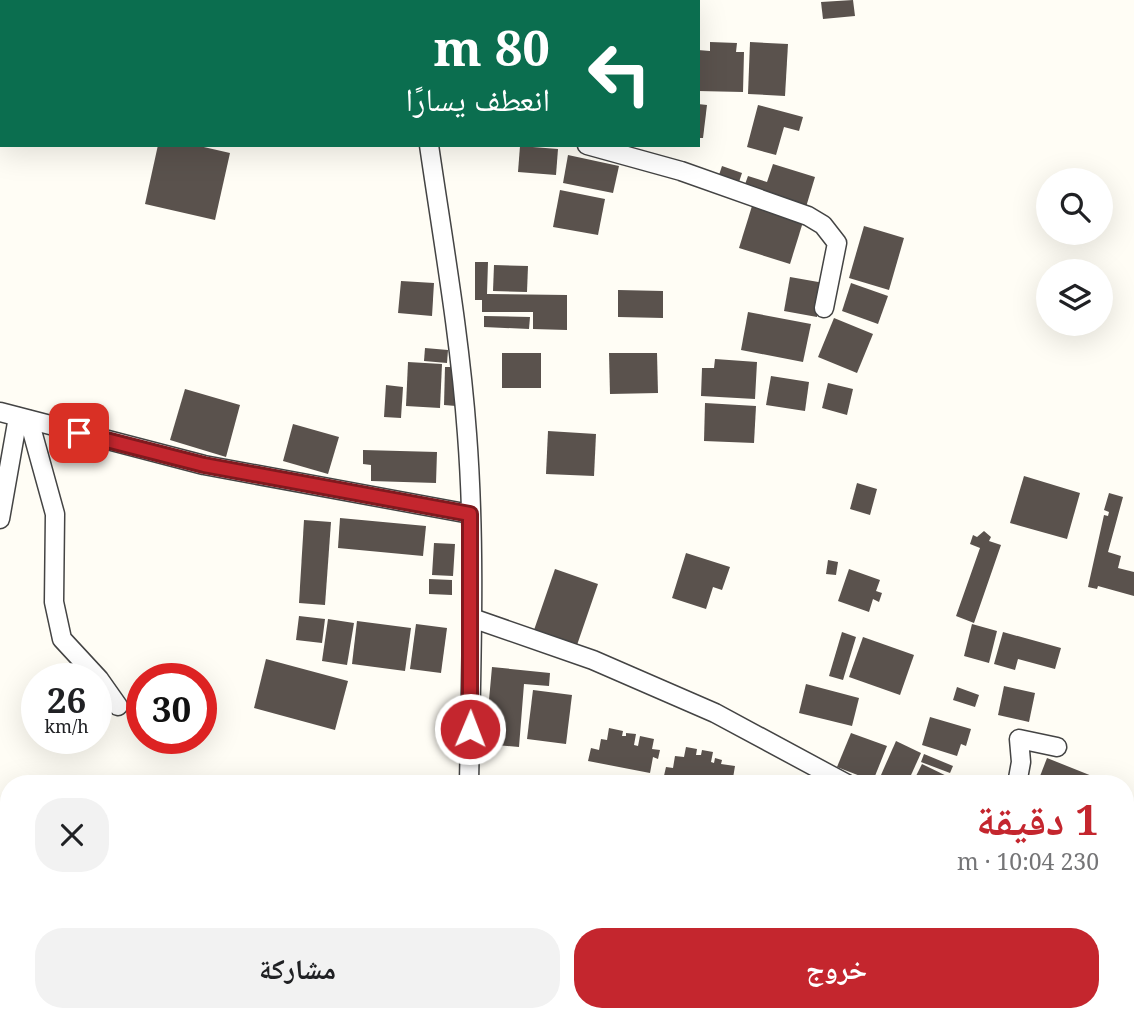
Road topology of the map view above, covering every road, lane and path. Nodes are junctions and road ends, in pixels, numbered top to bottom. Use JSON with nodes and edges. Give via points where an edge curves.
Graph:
{"nodes":[{"id":1,"x":429,"y":147,"type":"edge"},
{"id":2,"x":594,"y":147,"type":"edge"},
{"id":3,"x":824,"y":309,"type":"dead end"},
{"id":4,"x":0,"y":412,"type":"edge"},
{"id":5,"x":24,"y":418,"type":"junction"},
{"id":6,"x":470,"y":514,"type":"junction"},
{"id":7,"x":0,"y":519,"type":"edge"},
{"id":8,"x":472,"y":618,"type":"junction"},
{"id":9,"x":118,"y":706,"type":"dead end"},
{"id":10,"x":1057,"y":747,"type":"dead end"},
{"id":11,"x":470,"y":775,"type":"edge"},
{"id":12,"x":830,"y":775,"type":"edge"},
{"id":13,"x":1019,"y":775,"type":"edge"}],
"edges":[{"from":1,"to":6,"type":"street","via":[[454,310]]},
{"from":2,"to":3,"type":"street","via":[[681,171],[823,225],[837,243]]},
{"from":4,"to":5,"type":"street"},
{"from":5,"to":6,"type":"street","via":[[204,465]]},
{"from":5,"to":7,"type":"street"},
{"from":5,"to":9,"type":"street","via":[[55,514],[54,602],[62,639]]},
{"from":6,"to":8,"type":"street"},
{"from":8,"to":11,"type":"street"},
{"from":8,"to":12,"type":"street","via":[[593,660],[690,703]]},
{"from":10,"to":13,"type":"street","via":[[1019,738]]}]}
